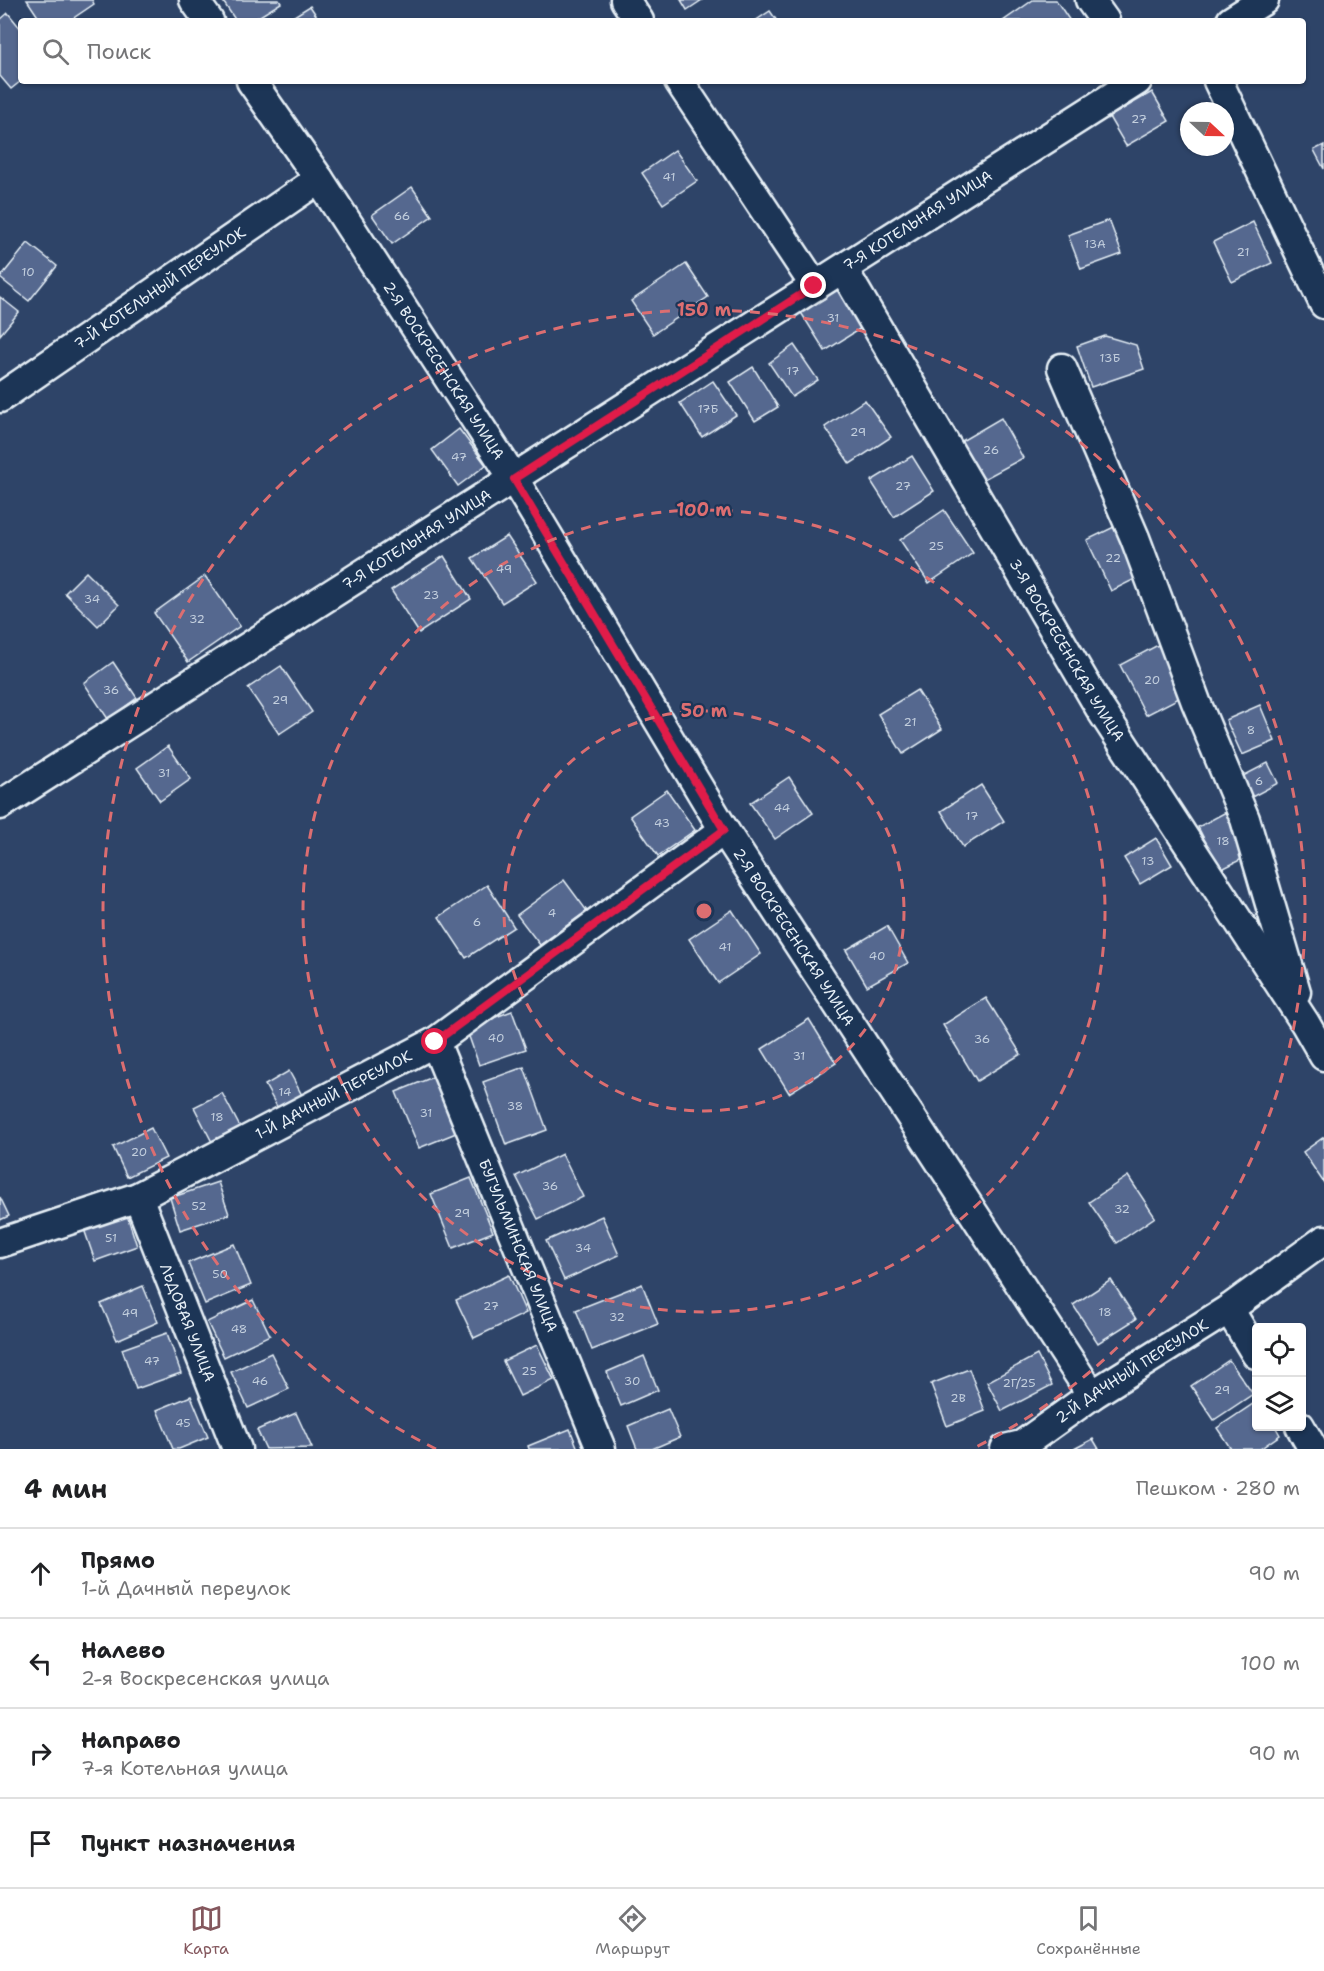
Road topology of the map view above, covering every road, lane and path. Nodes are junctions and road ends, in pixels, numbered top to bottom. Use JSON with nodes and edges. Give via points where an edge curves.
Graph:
{"nodes":[{"id":1,"x":194,"y":0,"type":"edge"},
{"id":2,"x":626,"y":0,"type":"edge"},
{"id":3,"x":1090,"y":0,"type":"edge"},
{"id":4,"x":1264,"y":0,"type":"edge"},
{"id":5,"x":207,"y":18,"type":"edge"},
{"id":6,"x":637,"y":18,"type":"edge"},
{"id":7,"x":1102,"y":18,"type":"edge"},
{"id":8,"x":1236,"y":18,"type":"edge"},
{"id":9,"x":253,"y":84,"type":"edge"},
{"id":10,"x":681,"y":84,"type":"edge"},
{"id":11,"x":1132,"y":84,"type":"edge"},
{"id":12,"x":1219,"y":84,"type":"edge"},
{"id":13,"x":319,"y":179,"type":"junction"},
{"id":14,"x":843,"y":269,"type":"junction"},
{"id":15,"x":814,"y":286,"type":"junction"},
{"id":16,"x":1324,"y":304,"type":"edge"},
{"id":17,"x":1062,"y":368,"type":"dead end"},
{"id":18,"x":0,"y":398,"type":"edge"},
{"id":19,"x":514,"y":479,"type":"junction"},
{"id":20,"x":0,"y":805,"type":"edge"},
{"id":21,"x":724,"y":830,"type":"junction"},
{"id":22,"x":1305,"y":1023,"type":"junction"},
{"id":23,"x":435,"y":1042,"type":"junction"},
{"id":24,"x":1324,"y":1056,"type":"edge"},
{"id":25,"x":138,"y":1197,"type":"junction"},
{"id":26,"x":1324,"y":1240,"type":"edge"},
{"id":27,"x":0,"y":1243,"type":"edge"},
{"id":28,"x":1229,"y":1309,"type":"junction"},
{"id":29,"x":1252,"y":1346,"type":"edge"},
{"id":30,"x":1092,"y":1395,"type":"junction"},
{"id":31,"x":1303,"y":1431,"type":"edge"},
{"id":32,"x":1017,"y":1448,"type":"edge"},
{"id":33,"x":237,"y":1449,"type":"edge"},
{"id":34,"x":602,"y":1449,"type":"edge"},
{"id":35,"x":1313,"y":1449,"type":"edge"}],
"edges":[{"from":1,"to":5,"type":"street"},
{"from":2,"to":6,"type":"street"},
{"from":3,"to":7,"type":"street"},
{"from":4,"to":8,"type":"street"},
{"from":9,"to":13,"type":"street","name":"2-Я ВОСКРЕСЕНСКАЯ УЛИЦА"},
{"from":10,"to":15,"type":"street"},
{"from":11,"to":14,"type":"street","name":"7-Я КОТЕЛЬНАЯ УЛИЦА"},
{"from":12,"to":16,"type":"street"},
{"from":13,"to":18,"type":"street","name":"7-Й КОТЕЛЬНЫЙ ПЕРЕУЛОК"},
{"from":13,"to":19,"type":"street","name":"2-Я ВОСКРЕСЕНСКАЯ УЛИЦА"},
{"from":14,"to":15,"type":"street","name":"7-Я КОТЕЛЬНАЯ УЛИЦА"},
{"from":14,"to":22,"type":"street","name":"3-Я ВОСКРЕСЕНСКАЯ УЛИЦА","via":[[1101,710]]},
{"from":15,"to":19,"type":"street","name":"7-Я КОТЕЛЬНАЯ УЛИЦА"},
{"from":17,"to":22,"type":"street","name":"3-Я ВОСКРЕСЕНСКАЯ УЛИЦА","via":[[1135,538],[1245,819]]},
{"from":19,"to":20,"type":"street","name":"7-Я КОТЕЛЬНАЯ УЛИЦА"},
{"from":19,"to":21,"type":"street","name":"2-Я ВОСКРЕСЕНСКАЯ УЛИЦА"},
{"from":21,"to":23,"type":"street","name":"1-Й ДАЧНЫЙ ПЕРЕУЛОК"},
{"from":21,"to":30,"type":"street","name":"2-Я ВОСКРЕСЕНСКАЯ УЛИЦА"},
{"from":22,"to":24,"type":"street","name":"3-Я ВОСКРЕСЕНСКАЯ УЛИЦА"},
{"from":23,"to":25,"type":"street","name":"1-Й ДАЧНЫЙ ПЕРЕУЛОК"},
{"from":23,"to":34,"type":"street","name":"БУГУЛЬМИНСКАЯ УЛИЦА"},
{"from":25,"to":27,"type":"street","name":"1-Й ДАЧНЫЙ ПЕРЕУЛОК"},
{"from":25,"to":33,"type":"street","name":"ЛЬДОВАЯ УЛИЦА"},
{"from":26,"to":28,"type":"street","name":"2-Й ДАЧНЫЙ ПЕРЕУЛОК"},
{"from":28,"to":29,"type":"street"},
{"from":28,"to":30,"type":"street","name":"2-Й ДАЧНЫЙ ПЕРЕУЛОК"},
{"from":30,"to":32,"type":"street","name":"2-Й ДАЧНЫЙ ПЕРЕУЛОК"},
{"from":31,"to":35,"type":"street"}]}
